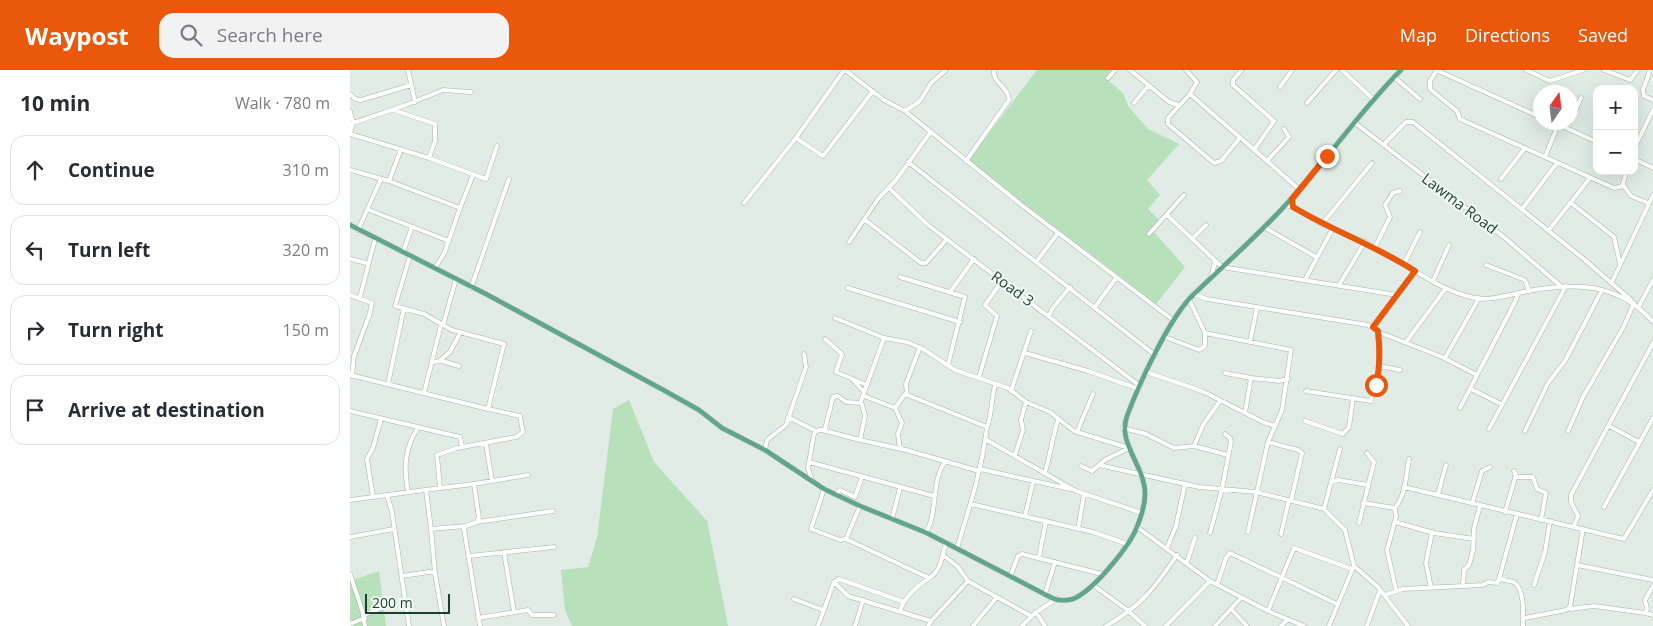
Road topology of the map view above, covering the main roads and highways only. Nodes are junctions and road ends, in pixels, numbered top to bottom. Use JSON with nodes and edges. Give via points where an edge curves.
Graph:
{"nodes":[{"id":1,"x":1401,"y":70,"type":"edge"},
{"id":2,"x":350,"y":225,"type":"edge"}],
"edges":[{"from":1,"to":2,"type":"main road","via":[[1373,99],[1292,199],[1193,294],[1173,320],[1139,387],[1123,428],[1143,475],[1145,495],[1137,527],[1128,544],[1093,586],[1071,600],[1056,599],[926,532],[824,489],[667,392]]}]}
